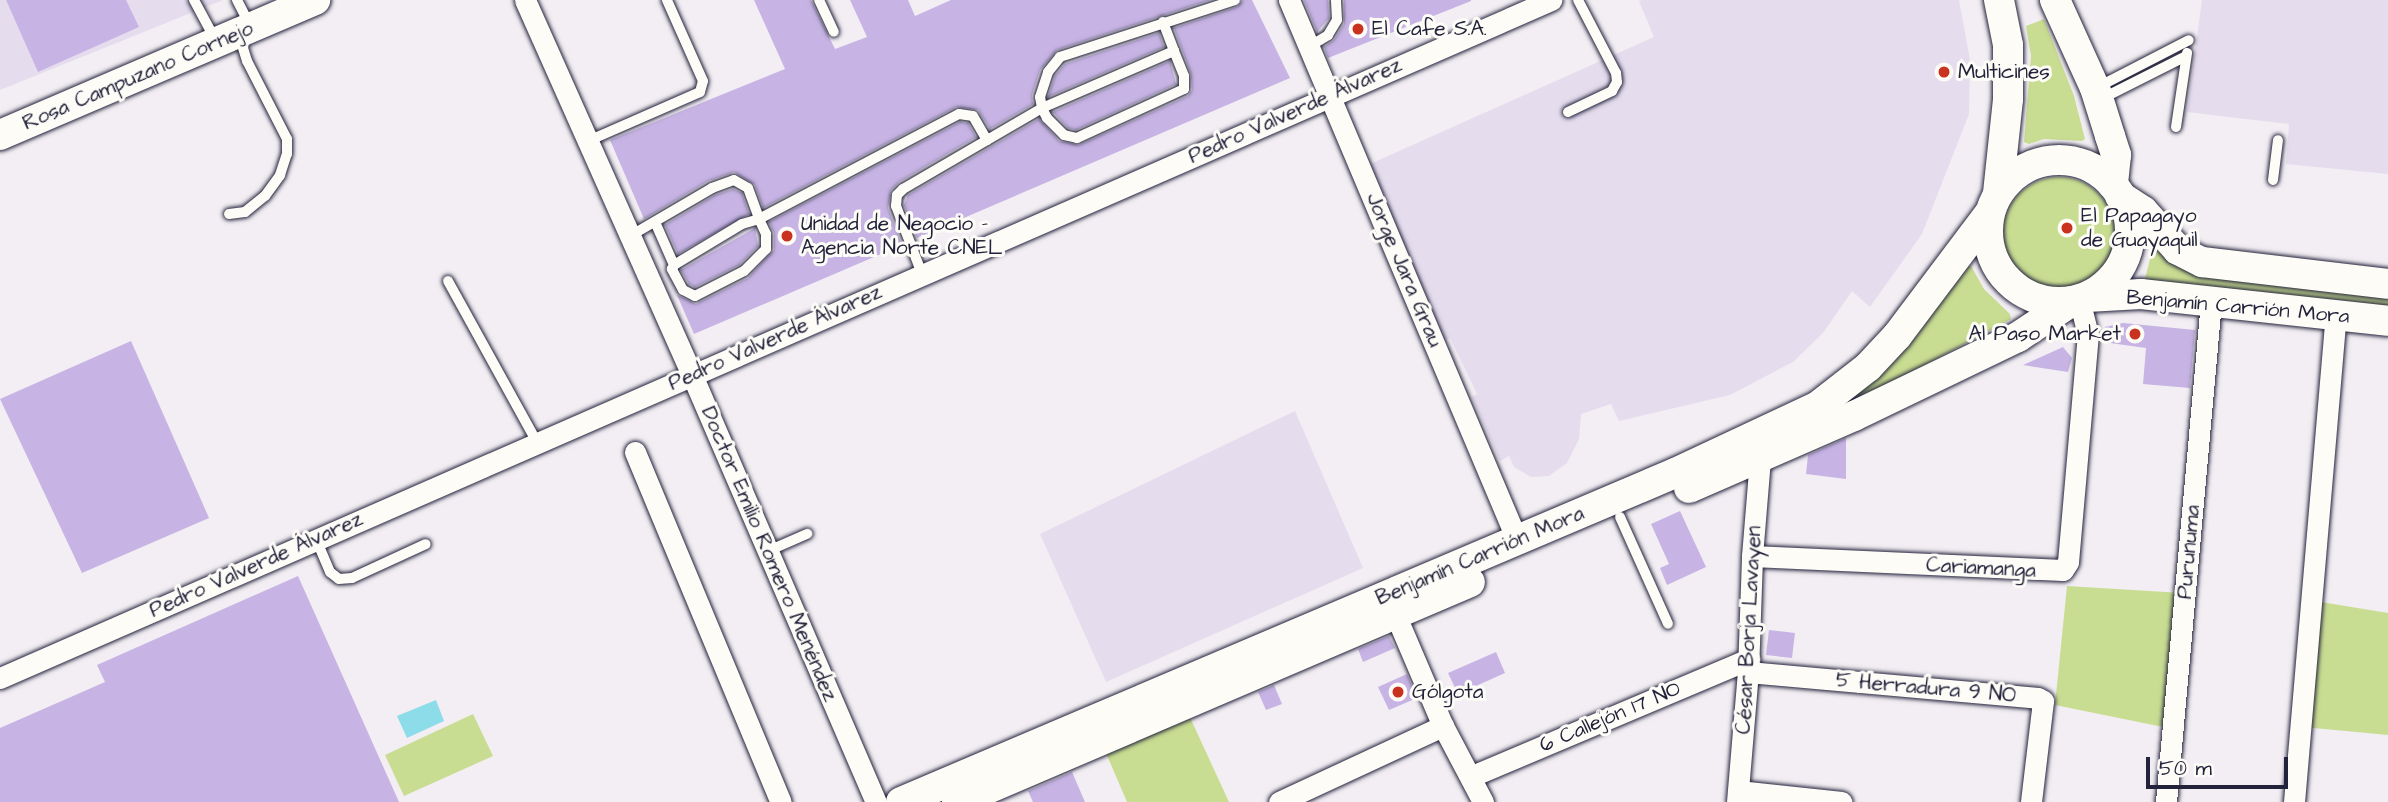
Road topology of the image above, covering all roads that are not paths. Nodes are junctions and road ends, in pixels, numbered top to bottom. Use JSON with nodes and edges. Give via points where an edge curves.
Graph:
{"nodes":[{"id":1,"x":194,"y":0,"type":"edge"},
{"id":2,"x":237,"y":0,"type":"edge"},
{"id":3,"x":315,"y":0,"type":"edge"},
{"id":4,"x":525,"y":0,"type":"edge"},
{"id":5,"x":667,"y":0,"type":"edge"},
{"id":6,"x":819,"y":0,"type":"edge"},
{"id":7,"x":1235,"y":0,"type":"edge"},
{"id":8,"x":1289,"y":0,"type":"edge"},
{"id":9,"x":1350,"y":0,"type":"edge"},
{"id":10,"x":1551,"y":0,"type":"edge"},
{"id":11,"x":1578,"y":0,"type":"edge"},
{"id":12,"x":1999,"y":0,"type":"edge"},
{"id":13,"x":2055,"y":0,"type":"edge"},
{"id":14,"x":1337,"y":2,"type":"edge"},
{"id":15,"x":1163,"y":22,"type":"junction"},
{"id":16,"x":834,"y":32,"type":"dead end"},
{"id":17,"x":235,"y":34,"type":"junction"},
{"id":18,"x":1310,"y":46,"type":"junction"},
{"id":19,"x":1174,"y":51,"type":"junction"},
{"id":20,"x":2186,"y":55,"type":"junction"},
{"id":21,"x":2097,"y":94,"type":"junction"},
{"id":22,"x":1331,"y":95,"type":"junction"},
{"id":23,"x":1042,"y":108,"type":"junction"},
{"id":24,"x":1568,"y":112,"type":"dead end"},
{"id":25,"x":2176,"y":127,"type":"dead end"},
{"id":26,"x":0,"y":135,"type":"edge"},
{"id":27,"x":988,"y":140,"type":"junction"},
{"id":28,"x":2277,"y":140,"type":"dead end"},
{"id":29,"x":588,"y":141,"type":"junction"},
{"id":30,"x":2273,"y":180,"type":"dead end"},
{"id":31,"x":2117,"y":190,"type":"junction"},
{"id":32,"x":1994,"y":204,"type":"junction"},
{"id":33,"x":229,"y":214,"type":"dead end"},
{"id":34,"x":759,"y":219,"type":"junction"},
{"id":35,"x":655,"y":222,"type":"junction"},
{"id":36,"x":630,"y":236,"type":"junction"},
{"id":37,"x":674,"y":265,"type":"junction"},
{"id":38,"x":922,"y":274,"type":"junction"},
{"id":39,"x":448,"y":281,"type":"dead end"},
{"id":40,"x":2388,"y":284,"type":"edge"},
{"id":41,"x":2079,"y":299,"type":"junction"},
{"id":42,"x":2211,"y":302,"type":"junction"},
{"id":43,"x":2336,"y":316,"type":"junction"},
{"id":44,"x":2388,"y":321,"type":"edge"},
{"id":45,"x":692,"y":375,"type":"junction"},
{"id":46,"x":537,"y":442,"type":"junction"},
{"id":47,"x":635,"y":452,"type":"dead end"},
{"id":48,"x":1760,"y":458,"type":"junction"},
{"id":49,"x":1620,"y":517,"type":"junction"},
{"id":50,"x":807,"y":534,"type":"dead end"},
{"id":51,"x":316,"y":539,"type":"junction"},
{"id":52,"x":1517,"y":540,"type":"junction"},
{"id":53,"x":426,"y":544,"type":"dead end"},
{"id":54,"x":768,"y":551,"type":"junction"},
{"id":55,"x":1752,"y":556,"type":"junction"},
{"id":56,"x":1396,"y":616,"type":"junction"},
{"id":57,"x":1668,"y":624,"type":"dead end"},
{"id":58,"x":1749,"y":666,"type":"junction"},
{"id":59,"x":0,"y":678,"type":"edge"},
{"id":60,"x":1443,"y":726,"type":"junction"},
{"id":61,"x":1472,"y":776,"type":"junction"},
{"id":62,"x":1737,"y":796,"type":"edge"},
{"id":63,"x":779,"y":801,"type":"edge"},
{"id":64,"x":876,"y":802,"type":"edge"},
{"id":65,"x":901,"y":802,"type":"edge"},
{"id":66,"x":957,"y":802,"type":"edge"},
{"id":67,"x":1279,"y":802,"type":"edge"},
{"id":68,"x":1483,"y":802,"type":"edge"},
{"id":69,"x":1841,"y":802,"type":"edge"},
{"id":70,"x":2031,"y":802,"type":"edge"},
{"id":71,"x":2166,"y":802,"type":"edge"},
{"id":72,"x":2294,"y":802,"type":"edge"}],
"edges":[{"from":1,"to":17,"type":"lane"},
{"from":2,"to":17,"type":"lane"},
{"from":3,"to":17,"type":"main road","name":"Rosa Campuzano Cornejo"},
{"from":4,"to":29,"type":"street","name":"Doctor Emilio Romero Menéndez"},
{"from":5,"to":29,"type":"lane","via":[[703,81],[700,92]]},
{"from":6,"to":16,"type":"lane"},
{"from":7,"to":15,"type":"lane"},
{"from":8,"to":18,"type":"street","name":"Jorge Jara Grau"},
{"from":9,"to":14,"type":"lane"},
{"from":10,"to":22,"type":"street","name":"Pedro Valverde Álvarez"},
{"from":11,"to":24,"type":"lane","via":[[1617,82],[1612,91]]},
{"from":12,"to":32,"type":"main road","via":[[2008,45],[2008,99]]},
{"from":13,"to":21,"type":"main road"},
{"from":14,"to":18,"type":"lane","via":[[1337,20],[1328,34]]},
{"from":15,"to":19,"type":"lane"},
{"from":15,"to":23,"type":"lane","via":[[1060,57],[1048,72],[1040,97]]},
{"from":17,"to":26,"type":"main road","name":"Rosa Campuzano Cornejo"},
{"from":17,"to":33,"type":"lane","via":[[287,139],[287,154],[265,197],[245,212]]},
{"from":18,"to":22,"type":"street","name":"Jorge Jara Grau"},
{"from":19,"to":23,"type":"lane"},
{"from":19,"to":23,"type":"lane","via":[[1184,89],[1077,138],[1053,126]]},
{"from":20,"to":21,"type":"lane"},
{"from":20,"to":21,"type":"lane","via":[[2189,40]]},
{"from":20,"to":25,"type":"lane"},
{"from":21,"to":31,"type":"main road","via":[[2116,155]]},
{"from":22,"to":38,"type":"street","name":"Pedro Valverde Álvarez"},
{"from":22,"to":52,"type":"street","name":"Jorge Jara Grau"},
{"from":23,"to":27,"type":"lane"},
{"from":27,"to":34,"type":"lane","via":[[973,116],[959,114]]},
{"from":27,"to":38,"type":"lane","via":[[897,195],[896,206]]},
{"from":28,"to":30,"type":"lane"},
{"from":29,"to":36,"type":"street","name":"Doctor Emilio Romero Menéndez"},
{"from":31,"to":32,"type":"main road","via":[[2096,171],[2075,162],[2053,160],[2013,176]]},
{"from":31,"to":40,"type":"main road","name":"Benjamín Carrión Mora","via":[[2178,250],[2202,262]]},
{"from":31,"to":41,"type":"main road","via":[[2129,224],[2126,254],[2118,272],[2104,286]]},
{"from":32,"to":41,"type":"main road","via":[[1988,238],[1994,261],[2007,280],[2048,302]]},
{"from":32,"to":52,"type":"main road","name":"Benjamín Carrión Mora","via":[[1897,337],[1818,406]]},
{"from":34,"to":35,"type":"lane","via":[[748,188],[734,180]]},
{"from":34,"to":37,"type":"lane","via":[[742,224]]},
{"from":34,"to":37,"type":"lane","via":[[766,249],[744,271],[720,285],[701,295],[688,295],[679,284]]},
{"from":35,"to":36,"type":"lane"},
{"from":35,"to":37,"type":"lane"},
{"from":36,"to":45,"type":"street","name":"Doctor Emilio Romero Menéndez"},
{"from":38,"to":45,"type":"street","name":"Pedro Valverde Álvarez"},
{"from":39,"to":46,"type":"lane"},
{"from":41,"to":42,"type":"main road","name":"Benjamín Carrión Mora","via":[[2141,294]]},
{"from":41,"to":48,"type":"main road","name":"Benjamín Carrión Mora","via":[[2018,337]]},
{"from":41,"to":55,"type":"street","name":"Cariamanga","via":[[2088,335],[2068,562],[2063,570]]},
{"from":42,"to":43,"type":"main road","name":"Benjamín Carrión Mora"},
{"from":42,"to":71,"type":"street","name":"Purunuma"},
{"from":43,"to":44,"type":"main road","name":"Benjamín Carrión Mora"},
{"from":43,"to":72,"type":"street"},
{"from":45,"to":46,"type":"street","name":"Pedro Valverde Álvarez"},
{"from":45,"to":54,"type":"street","name":"Doctor Emilio Romero Menéndez"},
{"from":46,"to":51,"type":"street","name":"Pedro Valverde Álvarez"},
{"from":47,"to":63,"type":"street"},
{"from":48,"to":49,"type":"main road","name":"Benjamín Carrión Mora"},
{"from":48,"to":55,"type":"street","name":"César Borja Lavayen"},
{"from":49,"to":56,"type":"main road","name":"Benjamín Carrión Mora"},
{"from":49,"to":57,"type":"lane"},
{"from":50,"to":54,"type":"lane"},
{"from":51,"to":53,"type":"lane","via":[[330,572],[339,579],[352,578]]},
{"from":51,"to":59,"type":"street","name":"Pedro Valverde Álvarez"},
{"from":52,"to":65,"type":"main road","name":"Benjamín Carrión Mora"},
{"from":54,"to":64,"type":"street","name":"Doctor Emilio Romero Menéndez"},
{"from":55,"to":58,"type":"street","name":"César Borja Lavayen"},
{"from":56,"to":60,"type":"street"},
{"from":56,"to":66,"type":"main road","name":"Benjamín Carrión Mora"},
{"from":58,"to":61,"type":"street","name":"6 Callejón 17 NO"},
{"from":58,"to":62,"type":"street","name":"César Borja Lavayen"},
{"from":58,"to":70,"type":"street","name":"5 Herradura 9 NO","via":[[2038,698],[2043,701]]},
{"from":60,"to":61,"type":"street"},
{"from":60,"to":67,"type":"street"},
{"from":61,"to":68,"type":"street"},
{"from":62,"to":69,"type":"street"}]}
